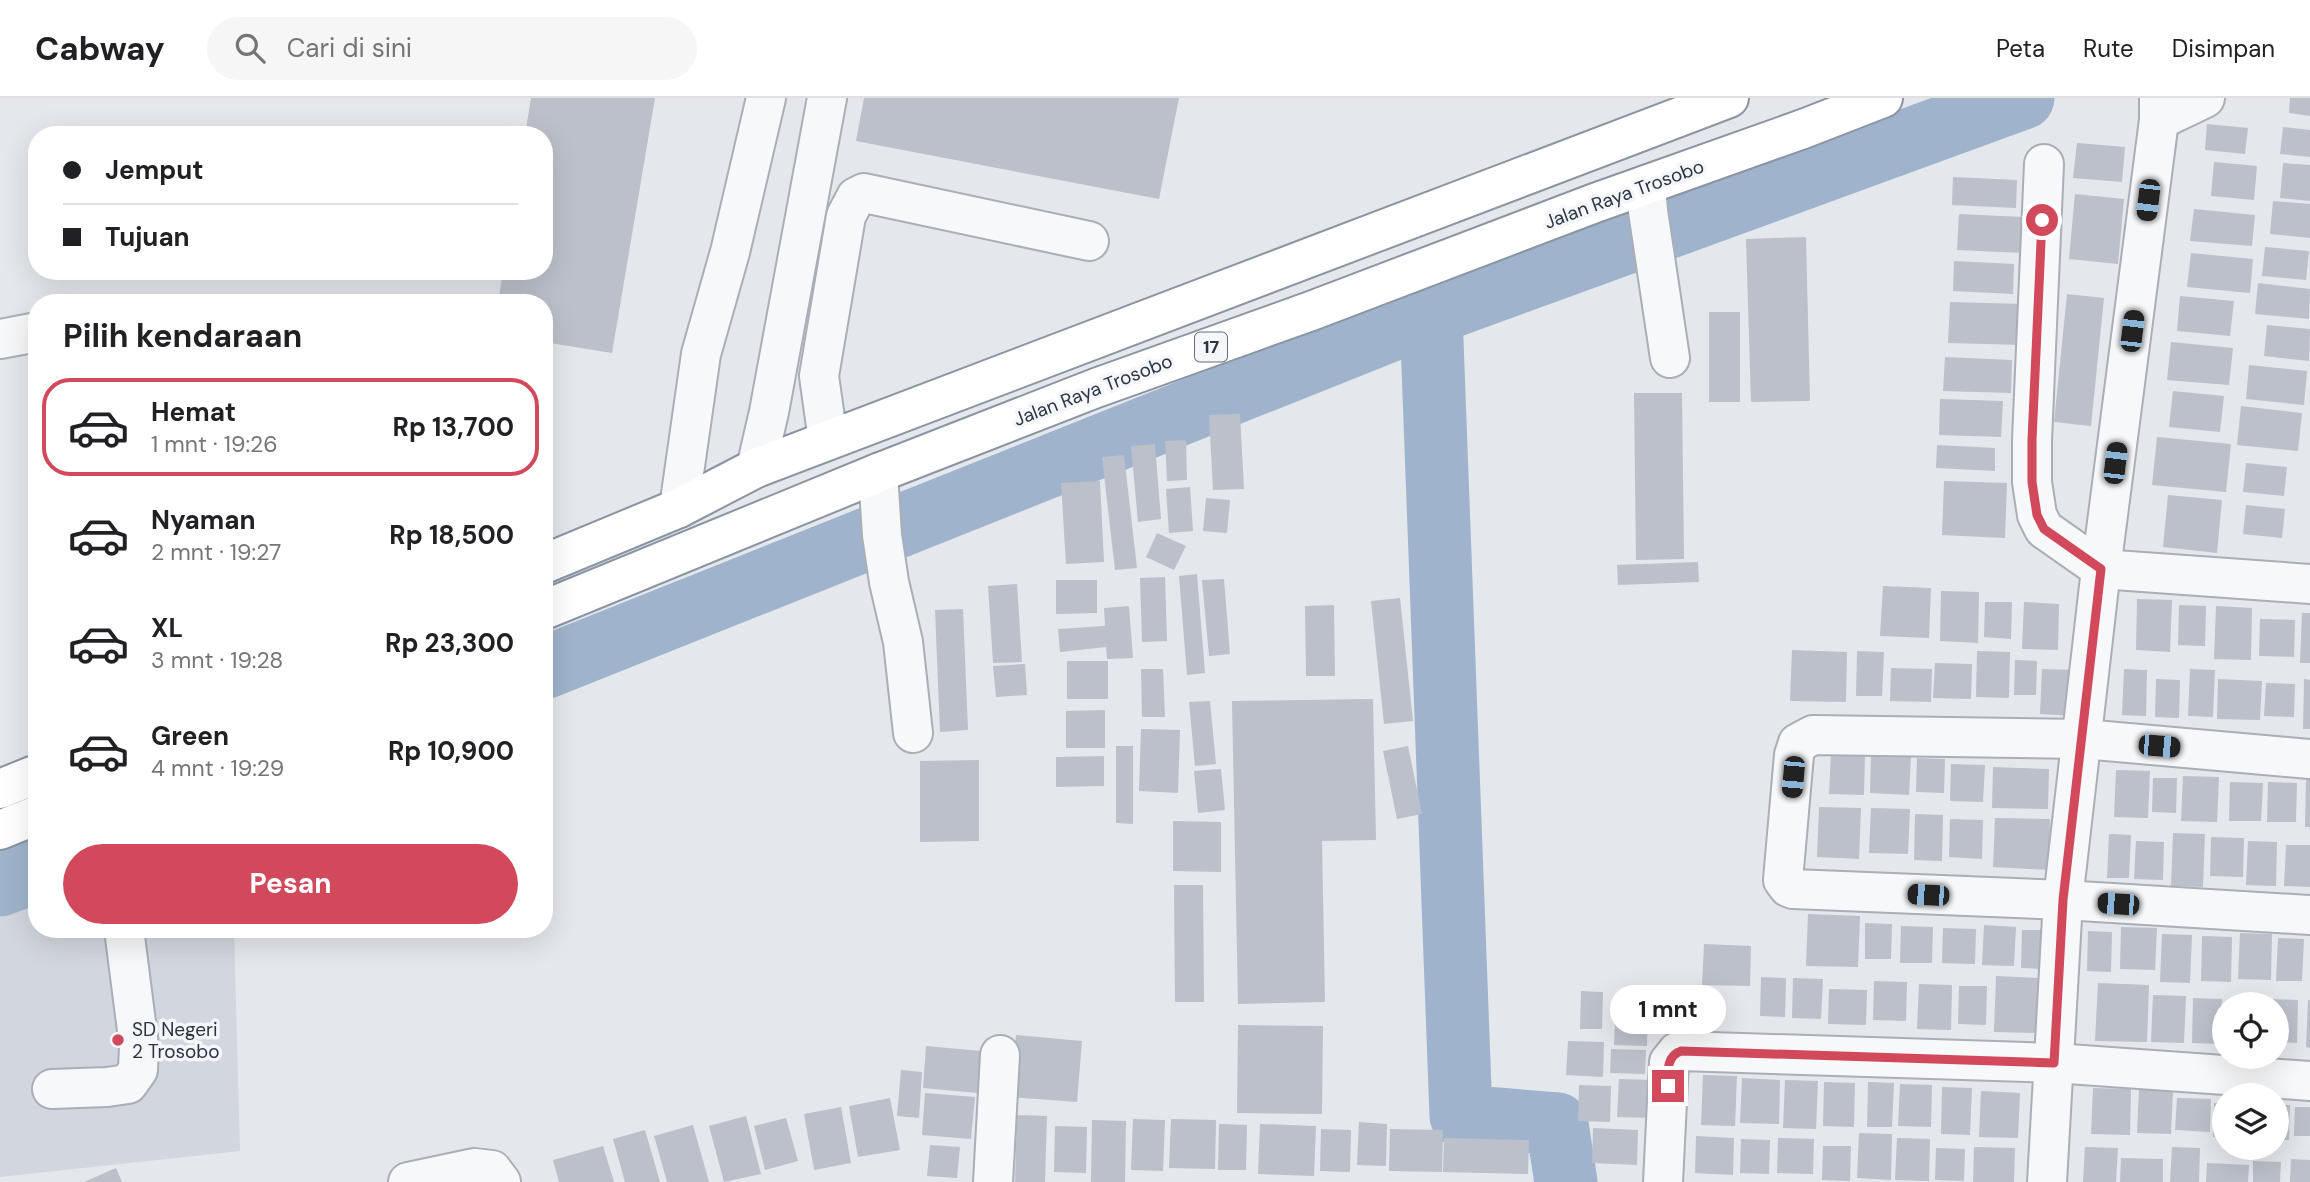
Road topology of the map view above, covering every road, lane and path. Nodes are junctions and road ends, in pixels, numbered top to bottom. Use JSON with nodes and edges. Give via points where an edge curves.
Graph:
{"nodes":[{"id":1,"x":766,"y":98,"type":"edge"},
{"id":2,"x":827,"y":98,"type":"edge"},
{"id":3,"x":1728,"y":98,"type":"edge"},
{"id":4,"x":1883,"y":98,"type":"edge"},
{"id":5,"x":2205,"y":98,"type":"edge"},
{"id":6,"x":2159,"y":109,"type":"edge"},
{"id":7,"x":2044,"y":164,"type":"dead end"},
{"id":8,"x":1649,"y":213,"type":"junction"},
{"id":9,"x":1089,"y":240,"type":"dead end"},
{"id":10,"x":28,"y":334,"type":"edge"},
{"id":11,"x":0,"y":339,"type":"edge"},
{"id":12,"x":1670,"y":358,"type":"dead end"},
{"id":13,"x":828,"y":440,"type":"junction"},
{"id":14,"x":756,"y":468,"type":"junction"},
{"id":15,"x":880,"y":502,"type":"junction"},
{"id":16,"x":679,"y":508,"type":"junction"},
{"id":17,"x":553,"y":560,"type":"edge"},
{"id":18,"x":2101,"y":569,"type":"junction"},
{"id":19,"x":2310,"y":584,"type":"edge"},
{"id":20,"x":553,"y":607,"type":"edge"},
{"id":21,"x":913,"y":733,"type":"dead end"},
{"id":22,"x":2083,"y":739,"type":"junction"},
{"id":23,"x":2310,"y":759,"type":"edge"},
{"id":24,"x":28,"y":778,"type":"edge"},
{"id":25,"x":0,"y":789,"type":"edge"},
{"id":26,"x":28,"y":819,"type":"edge"},
{"id":27,"x":0,"y":830,"type":"edge"},
{"id":28,"x":2063,"y":900,"type":"junction"},
{"id":29,"x":2310,"y":915,"type":"edge"},
{"id":30,"x":125,"y":938,"type":"edge"},
{"id":31,"x":1000,"y":1055,"type":"dead end"},
{"id":32,"x":2054,"y":1063,"type":"junction"},
{"id":33,"x":2310,"y":1081,"type":"edge"},
{"id":34,"x":52,"y":1089,"type":"dead end"},
{"id":35,"x":408,"y":1182,"type":"edge"},
{"id":36,"x":501,"y":1182,"type":"edge"},
{"id":37,"x":993,"y":1182,"type":"edge"},
{"id":38,"x":1663,"y":1182,"type":"edge"},
{"id":39,"x":2047,"y":1182,"type":"edge"}],
"edges":[{"from":1,"to":16,"type":"street","via":[[701,354]]},
{"from":2,"to":14,"type":"street"},
{"from":3,"to":13,"type":"highway"},
{"from":4,"to":8,"type":"highway","name":"Jalan Raya Trosobo","number":"17","via":[[1803,129]]},
{"from":5,"to":6,"type":"street"},
{"from":6,"to":18,"type":"street"},
{"from":7,"to":18,"type":"street","via":[[2032,482],[2044,529]]},
{"from":8,"to":12,"type":"street"},
{"from":8,"to":15,"type":"highway","name":"Jalan Raya Trosobo","number":"17","via":[[1323,306],[1097,388]]},
{"from":9,"to":13,"type":"street","via":[[864,193],[856,197],[846,216],[820,365]]},
{"from":10,"to":11,"type":"street"},
{"from":13,"to":14,"type":"highway"},
{"from":14,"to":16,"type":"highway"},
{"from":15,"to":20,"type":"highway","name":"Jalan Raya Trosobo","number":"17"},
{"from":15,"to":21,"type":"street"},
{"from":16,"to":17,"type":"highway"},
{"from":18,"to":19,"type":"street"},
{"from":18,"to":22,"type":"street"},
{"from":22,"to":23,"type":"street"},
{"from":22,"to":28,"type":"street"},
{"from":22,"to":28,"type":"street","via":[[1813,735],[1798,743],[1794,755],[1783,880],[1788,887]]},
{"from":24,"to":25,"type":"highway"},
{"from":26,"to":27,"type":"highway"},
{"from":28,"to":29,"type":"street"},
{"from":28,"to":32,"type":"street"},
{"from":30,"to":34,"type":"street","via":[[138,1069],[128,1084]]},
{"from":31,"to":37,"type":"street"},
{"from":32,"to":33,"type":"street"},
{"from":32,"to":38,"type":"street","via":[[1676,1052],[1669,1062]]},
{"from":32,"to":39,"type":"street"},
{"from":35,"to":36,"type":"street","via":[[474,1168],[492,1170]]}]}
